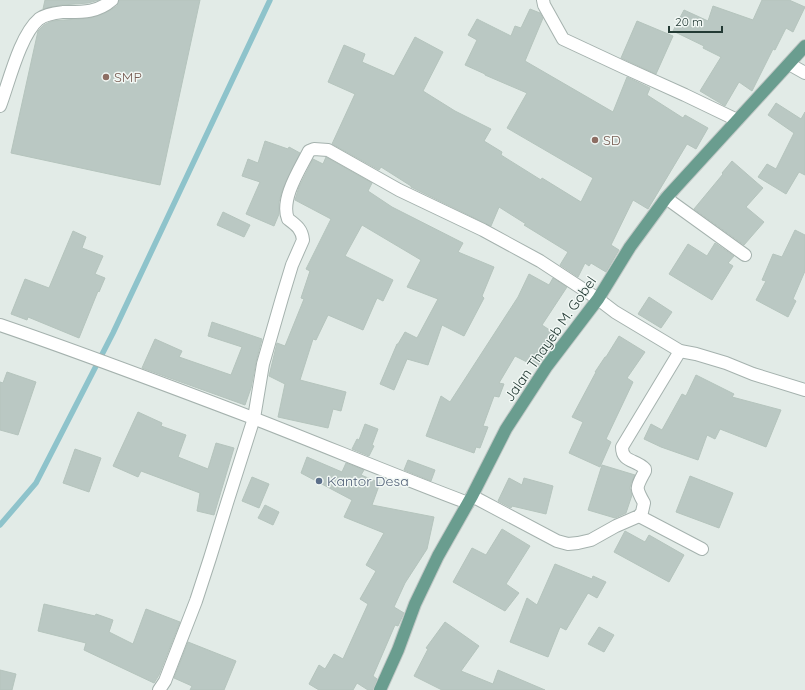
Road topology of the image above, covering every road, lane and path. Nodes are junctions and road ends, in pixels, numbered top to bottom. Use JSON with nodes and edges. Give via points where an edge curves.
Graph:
{"nodes":[{"id":1,"x":112,"y":0,"type":"edge"},
{"id":2,"x":543,"y":0,"type":"edge"},
{"id":3,"x":805,"y":46,"type":"edge"},
{"id":4,"x":789,"y":64,"type":"junction"},
{"id":5,"x":805,"y":73,"type":"edge"},
{"id":6,"x":0,"y":106,"type":"edge"},
{"id":7,"x":737,"y":120,"type":"junction"},
{"id":8,"x":666,"y":198,"type":"junction"},
{"id":9,"x":745,"y":255,"type":"dead end"},
{"id":10,"x":598,"y":299,"type":"junction"},
{"id":11,"x":0,"y":325,"type":"edge"},
{"id":12,"x":680,"y":351,"type":"junction"},
{"id":13,"x":805,"y":390,"type":"edge"},
{"id":14,"x":254,"y":418,"type":"junction"},
{"id":15,"x":470,"y":500,"type":"junction"},
{"id":16,"x":638,"y":516,"type":"junction"},
{"id":17,"x":702,"y":549,"type":"dead end"},
{"id":18,"x":160,"y":690,"type":"edge"},
{"id":19,"x":380,"y":690,"type":"edge"}],
"edges":[{"from":1,"to":6,"type":"street","via":[[96,10],[56,12],[35,23],[23,42]]},
{"from":2,"to":7,"type":"street","via":[[563,39]]},
{"from":3,"to":4,"type":"main road","name":"Jalan Thayeb M. Gobel"},
{"from":4,"to":5,"type":"street"},
{"from":4,"to":7,"type":"main road","name":"Jalan Thayeb M. Gobel"},
{"from":7,"to":8,"type":"main road","name":"Jalan Thayeb M. Gobel"},
{"from":8,"to":9,"type":"street"},
{"from":8,"to":10,"type":"main road","name":"Jalan Thayeb M. Gobel"},
{"from":10,"to":12,"type":"street"},
{"from":10,"to":14,"type":"street","via":[[540,261],[483,230],[399,190],[328,150],[314,149],[309,151],[285,207],[288,219],[301,230],[303,240],[292,265],[263,364]]},
{"from":10,"to":15,"type":"main road","name":"Jalan Thayeb M. Gobel","via":[[547,366],[506,429]]},
{"from":11,"to":14,"type":"street"},
{"from":12,"to":13,"type":"street","via":[[726,363]]},
{"from":12,"to":16,"type":"street","via":[[622,447],[625,457],[645,469],[637,488],[644,503]]},
{"from":14,"to":15,"type":"street"},
{"from":14,"to":18,"type":"street","via":[[198,594]]},
{"from":15,"to":16,"type":"street","via":[[568,544],[591,540]]},
{"from":15,"to":19,"type":"main road","name":"Jalan Thayeb M. Gobel","via":[[438,556],[415,604]]},
{"from":16,"to":17,"type":"street"}]}
